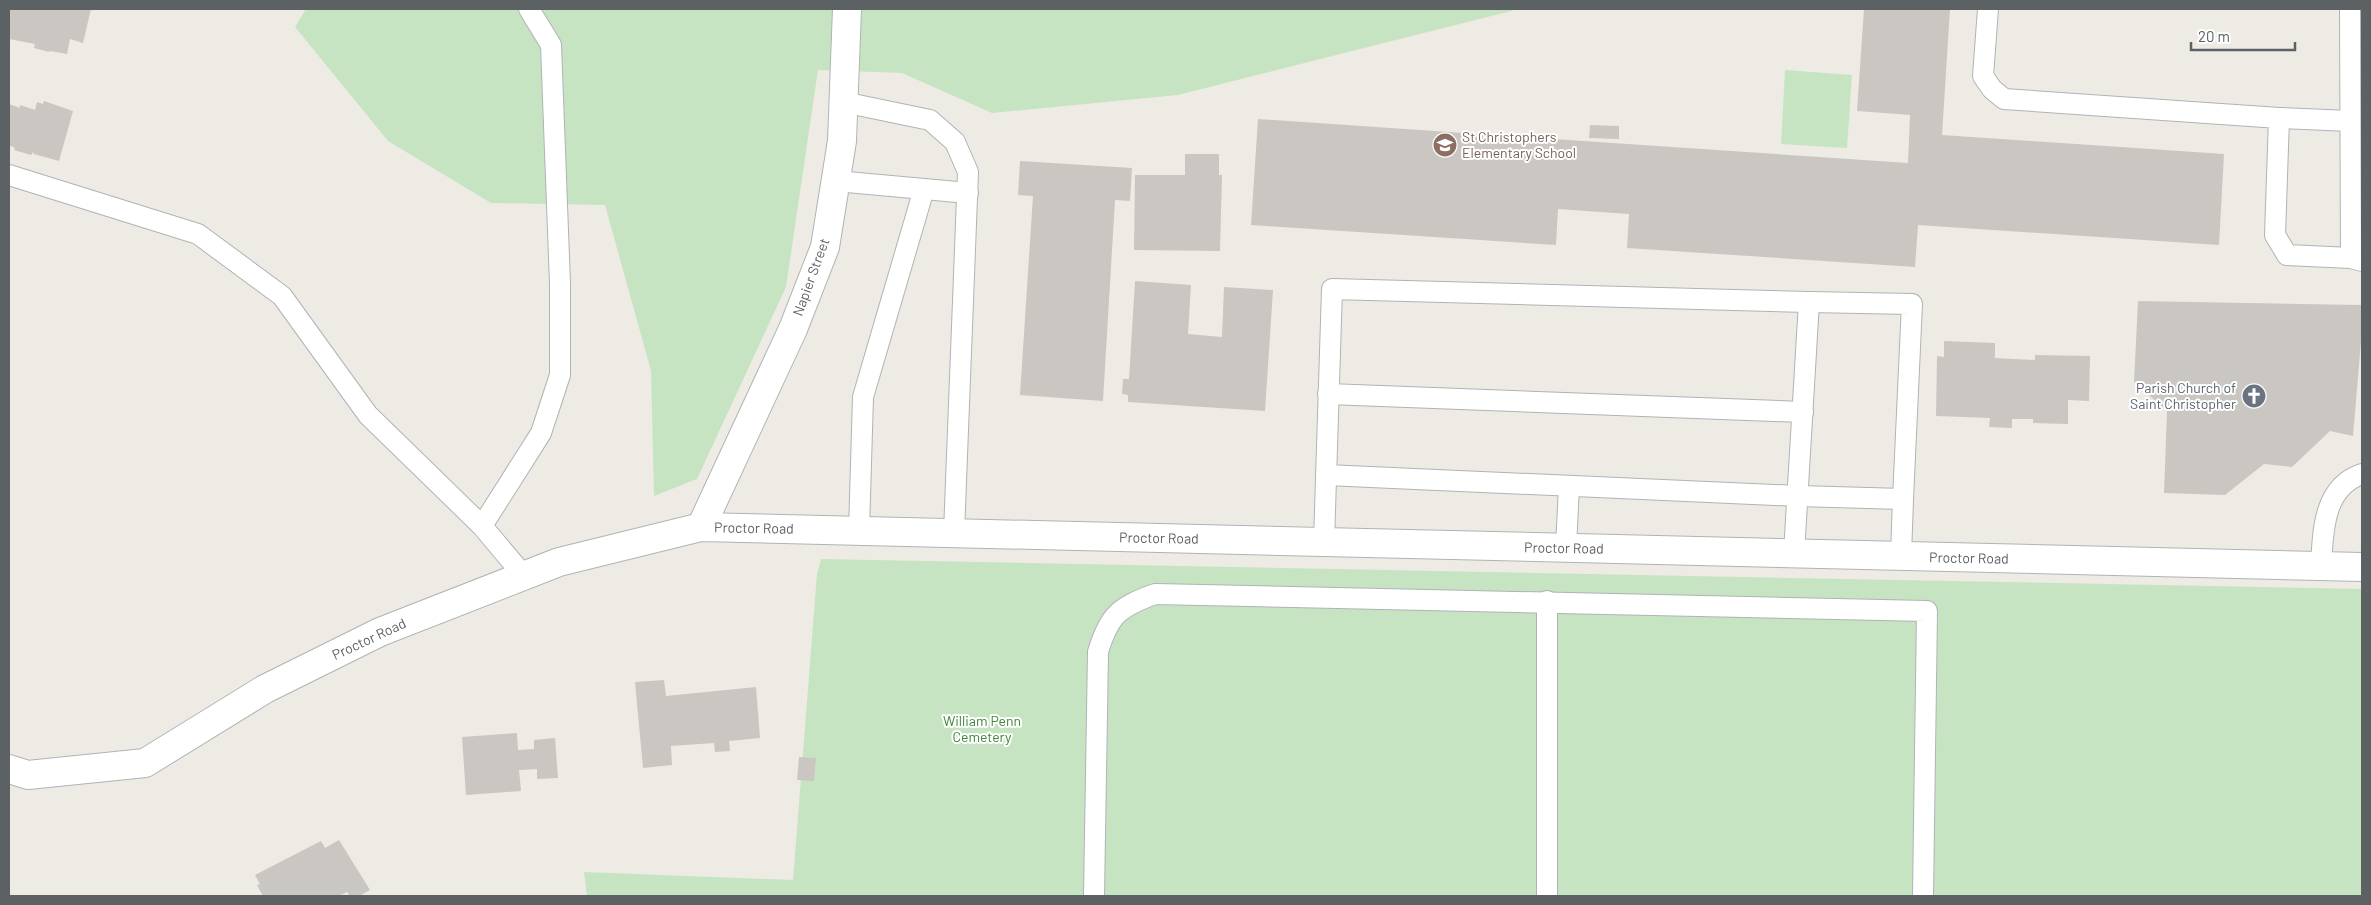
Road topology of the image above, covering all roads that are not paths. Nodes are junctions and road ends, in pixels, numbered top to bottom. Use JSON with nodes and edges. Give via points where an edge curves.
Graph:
{"nodes":[{"id":1,"x":529,"y":9,"type":"edge"},
{"id":2,"x":847,"y":9,"type":"edge"},
{"id":3,"x":1988,"y":9,"type":"edge"},
{"id":4,"x":2350,"y":9,"type":"edge"},
{"id":5,"x":844,"y":102,"type":"junction"},
{"id":6,"x":2279,"y":118,"type":"junction"},
{"id":7,"x":2350,"y":122,"type":"junction"},
{"id":8,"x":9,"y":175,"type":"edge"},
{"id":9,"x":836,"y":181,"type":"junction"},
{"id":10,"x":924,"y":189,"type":"junction"},
{"id":11,"x":968,"y":193,"type":"junction"},
{"id":12,"x":2357,"y":260,"type":"edge"},
{"id":13,"x":1810,"y":302,"type":"junction"},
{"id":14,"x":1328,"y":394,"type":"junction"},
{"id":15,"x":1803,"y":412,"type":"junction"},
{"id":16,"x":2362,"y":474,"type":"edge"},
{"id":17,"x":1326,"y":475,"type":"junction"},
{"id":18,"x":1569,"y":486,"type":"junction"},
{"id":19,"x":1798,"y":496,"type":"junction"},
{"id":20,"x":1903,"y":499,"type":"junction"},
{"id":21,"x":482,"y":526,"type":"junction"},
{"id":22,"x":700,"y":526,"type":"junction"},
{"id":23,"x":859,"y":531,"type":"junction"},
{"id":24,"x":954,"y":533,"type":"junction"},
{"id":25,"x":1324,"y":542,"type":"junction"},
{"id":26,"x":1566,"y":548,"type":"junction"},
{"id":27,"x":1794,"y":554,"type":"junction"},
{"id":28,"x":1901,"y":556,"type":"junction"},
{"id":29,"x":2321,"y":566,"type":"junction"},
{"id":30,"x":2362,"y":568,"type":"edge"},
{"id":31,"x":524,"y":576,"type":"junction"},
{"id":32,"x":1547,"y":601,"type":"junction"},
{"id":33,"x":9,"y":769,"type":"edge"},
{"id":34,"x":1094,"y":896,"type":"edge"},
{"id":35,"x":1547,"y":896,"type":"edge"},
{"id":36,"x":1923,"y":896,"type":"edge"}],
"edges":[{"from":1,"to":21,"type":"lane","via":[[551,45],[560,374],[541,433]]},
{"from":2,"to":5,"type":"street","name":"Napier Street"},
{"from":3,"to":6,"type":"lane","via":[[1983,76],[2004,98]]},
{"from":4,"to":7,"type":"lane"},
{"from":5,"to":9,"type":"street","name":"Napier Street"},
{"from":5,"to":11,"type":"lane","via":[[930,120],[955,142],[968,172]]},
{"from":6,"to":7,"type":"lane"},
{"from":6,"to":12,"type":"lane","via":[[2275,234],[2287,255]]},
{"from":7,"to":12,"type":"lane"},
{"from":8,"to":21,"type":"lane","via":[[198,234],[282,296],[368,415]]},
{"from":9,"to":10,"type":"lane"},
{"from":9,"to":22,"type":"street","name":"Napier Street","via":[[825,247],[793,329]]},
{"from":10,"to":11,"type":"lane"},
{"from":10,"to":23,"type":"lane","via":[[863,397]]},
{"from":11,"to":24,"type":"lane"},
{"from":13,"to":14,"type":"lane","via":[[1332,289]]},
{"from":13,"to":15,"type":"lane"},
{"from":13,"to":20,"type":"lane","via":[[1912,304]]},
{"from":14,"to":15,"type":"lane"},
{"from":14,"to":17,"type":"lane"},
{"from":15,"to":19,"type":"lane"},
{"from":16,"to":29,"type":"lane","via":[[2349,478],[2334,496],[2324,522]]},
{"from":17,"to":18,"type":"lane"},
{"from":17,"to":25,"type":"lane"},
{"from":18,"to":19,"type":"lane"},
{"from":18,"to":26,"type":"lane"},
{"from":19,"to":20,"type":"lane"},
{"from":19,"to":27,"type":"lane"},
{"from":20,"to":28,"type":"lane"},
{"from":21,"to":31,"type":"lane"},
{"from":22,"to":23,"type":"street","name":"Proctor Road"},
{"from":22,"to":31,"type":"street","name":"Proctor Road","via":[[559,562]]},
{"from":23,"to":24,"type":"street","name":"Proctor Road"},
{"from":24,"to":25,"type":"street","name":"Proctor Road"},
{"from":25,"to":26,"type":"street","name":"Proctor Road"},
{"from":26,"to":27,"type":"street","name":"Proctor Road"},
{"from":27,"to":28,"type":"street","name":"Proctor Road"},
{"from":28,"to":29,"type":"street","name":"Proctor Road"},
{"from":29,"to":30,"type":"street","name":"Proctor Road"},
{"from":31,"to":33,"type":"street","name":"Proctor Road","via":[[380,632],[265,689],[145,763],[28,775]]},
{"from":32,"to":34,"type":"lane","via":[[1155,594],[1123,608],[1108,625],[1098,652]]},
{"from":32,"to":35,"type":"lane"},
{"from":32,"to":36,"type":"lane","via":[[1927,611]]}]}
